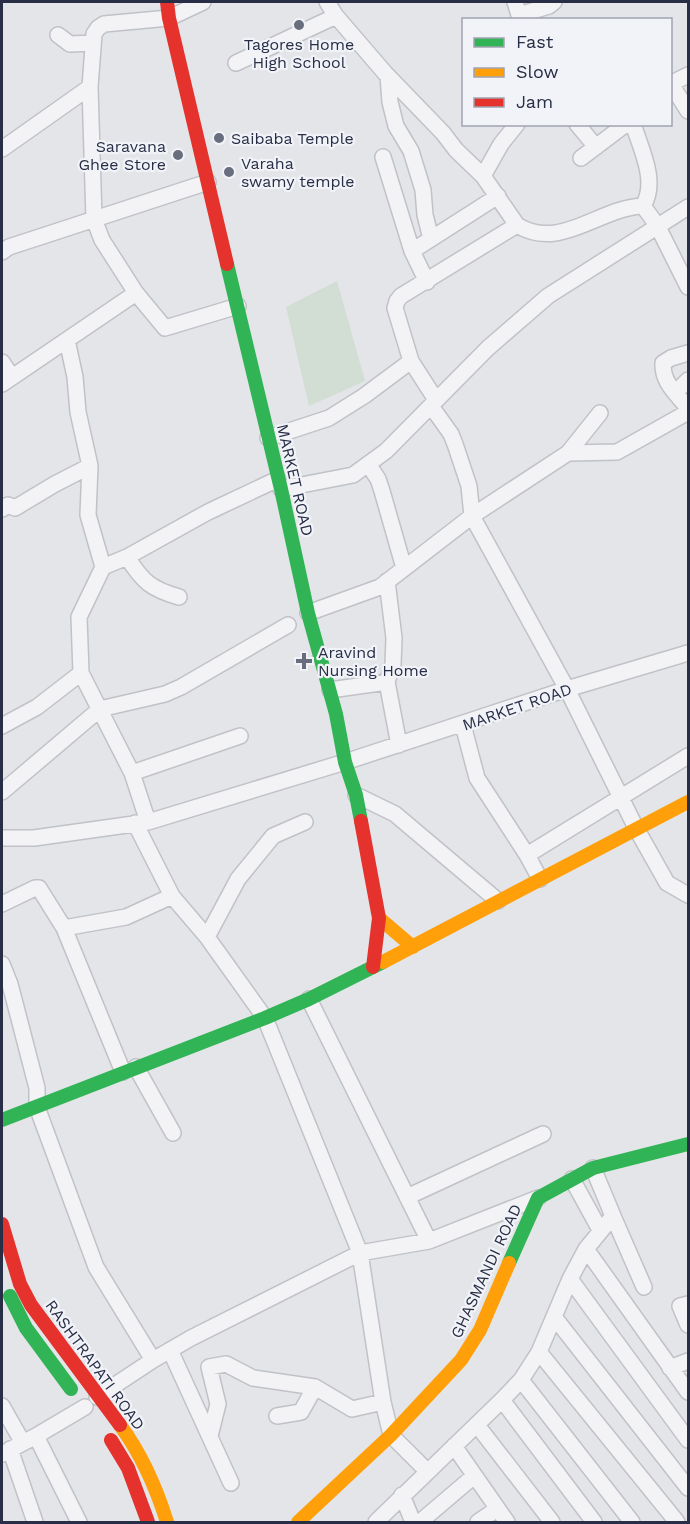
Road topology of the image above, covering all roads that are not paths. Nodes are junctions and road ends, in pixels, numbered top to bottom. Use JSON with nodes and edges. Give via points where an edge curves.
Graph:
{"nodes":[{"id":1,"x":167,"y":2,"type":"edge"},
{"id":2,"x":203,"y":2,"type":"edge"},
{"id":3,"x":327,"y":2,"type":"edge"},
{"id":4,"x":554,"y":2,"type":"edge"},
{"id":5,"x":516,"y":12,"type":"edge"},
{"id":6,"x":336,"y":16,"type":"junction"},
{"id":7,"x":169,"y":18,"type":"junction"},
{"id":8,"x":58,"y":35,"type":"dead end"},
{"id":9,"x":93,"y":42,"type":"junction"},
{"id":10,"x":236,"y":63,"type":"dead end"},
{"id":11,"x":688,"y":75,"type":"edge"},
{"id":12,"x":388,"y":76,"type":"junction"},
{"id":13,"x":672,"y":83,"type":"edge"},
{"id":14,"x":672,"y":86,"type":"edge"},
{"id":15,"x":90,"y":87,"type":"junction"},
{"id":16,"x":688,"y":111,"type":"edge"},
{"id":17,"x":515,"y":126,"type":"edge"},
{"id":18,"x":579,"y":126,"type":"edge"},
{"id":19,"x":623,"y":126,"type":"edge"},
{"id":20,"x":634,"y":126,"type":"edge"},
{"id":21,"x":596,"y":147,"type":"junction"},
{"id":22,"x":2,"y":149,"type":"edge"},
{"id":23,"x":383,"y":157,"type":"dead end"},
{"id":24,"x":581,"y":158,"type":"dead end"},
{"id":25,"x":483,"y":176,"type":"junction"},
{"id":26,"x":208,"y":182,"type":"junction"},
{"id":27,"x":498,"y":196,"type":"junction"},
{"id":28,"x":643,"y":206,"type":"junction"},
{"id":29,"x":688,"y":207,"type":"edge"},
{"id":30,"x":94,"y":219,"type":"junction"},
{"id":31,"x":517,"y":225,"type":"junction"},
{"id":32,"x":657,"y":225,"type":"junction"},
{"id":33,"x":431,"y":239,"type":"junction"},
{"id":34,"x":412,"y":251,"type":"junction"},
{"id":35,"x":2,"y":252,"type":"edge"},
{"id":36,"x":427,"y":282,"type":"junction"},
{"id":37,"x":688,"y":287,"type":"edge"},
{"id":38,"x":136,"y":293,"type":"junction"},
{"id":39,"x":238,"y":306,"type":"junction"},
{"id":40,"x":68,"y":340,"type":"junction"},
{"id":41,"x":688,"y":353,"type":"edge"},
{"id":42,"x":411,"y":361,"type":"junction"},
{"id":43,"x":2,"y":362,"type":"edge"},
{"id":44,"x":688,"y":380,"type":"edge"},
{"id":45,"x":7,"y":381,"type":"edge"},
{"id":46,"x":675,"y":393,"type":"junction"},
{"id":47,"x":434,"y":403,"type":"junction"},
{"id":48,"x":688,"y":410,"type":"edge"},
{"id":49,"x":600,"y":413,"type":"dead end"},
{"id":50,"x":268,"y":438,"type":"junction"},
{"id":51,"x":568,"y":453,"type":"junction"},
{"id":52,"x":368,"y":464,"type":"junction"},
{"id":53,"x":90,"y":466,"type":"junction"},
{"id":54,"x":280,"y":484,"type":"junction"},
{"id":55,"x":2,"y":508,"type":"edge"},
{"id":56,"x":472,"y":516,"type":"junction"},
{"id":57,"x":127,"y":557,"type":"junction"},
{"id":58,"x":103,"y":567,"type":"junction"},
{"id":59,"x":404,"y":568,"type":"junction"},
{"id":60,"x":387,"y":581,"type":"junction"},
{"id":61,"x":179,"y":597,"type":"dead end"},
{"id":62,"x":308,"y":613,"type":"junction"},
{"id":63,"x":288,"y":624,"type":"dead end"},
{"id":64,"x":688,"y":653,"type":"edge"},
{"id":65,"x":81,"y":673,"type":"junction"},
{"id":66,"x":387,"y":682,"type":"junction"},
{"id":67,"x":567,"y":689,"type":"junction"},
{"id":68,"x":330,"y":690,"type":"junction"},
{"id":69,"x":100,"y":709,"type":"junction"},
{"id":70,"x":463,"y":725,"type":"junction"},
{"id":71,"x":2,"y":726,"type":"edge"},
{"id":72,"x":240,"y":736,"type":"dead end"},
{"id":73,"x":399,"y":745,"type":"junction"},
{"id":74,"x":688,"y":756,"type":"edge"},
{"id":75,"x":345,"y":762,"type":"junction"},
{"id":76,"x":132,"y":772,"type":"junction"},
{"id":77,"x":2,"y":792,"type":"edge"},
{"id":78,"x":356,"y":795,"type":"junction"},
{"id":79,"x":621,"y":797,"type":"junction"},
{"id":80,"x":688,"y":802,"type":"edge"},
{"id":81,"x":305,"y":822,"type":"dead end"},
{"id":82,"x":142,"y":823,"type":"junction"},
{"id":83,"x":636,"y":828,"type":"junction"},
{"id":84,"x":2,"y":838,"type":"edge"},
{"id":85,"x":527,"y":855,"type":"junction"},
{"id":86,"x":540,"y":879,"type":"junction"},
{"id":87,"x":688,"y":895,"type":"edge"},
{"id":88,"x":172,"y":896,"type":"junction"},
{"id":89,"x":498,"y":901,"type":"junction"},
{"id":90,"x":2,"y":904,"type":"edge"},
{"id":91,"x":379,"y":918,"type":"junction"},
{"id":92,"x":64,"y":928,"type":"junction"},
{"id":93,"x":207,"y":937,"type":"junction"},
{"id":94,"x":412,"y":946,"type":"junction"},
{"id":95,"x":2,"y":964,"type":"edge"},
{"id":96,"x":373,"y":967,"type":"junction"},
{"id":97,"x":309,"y":999,"type":"junction"},
{"id":98,"x":265,"y":1018,"type":"junction"},
{"id":99,"x":130,"y":1070,"type":"junction"},
{"id":100,"x":37,"y":1107,"type":"junction"},
{"id":101,"x":2,"y":1120,"type":"edge"},
{"id":102,"x":173,"y":1133,"type":"dead end"},
{"id":103,"x":543,"y":1134,"type":"dead end"},
{"id":104,"x":688,"y":1144,"type":"edge"},
{"id":105,"x":593,"y":1168,"type":"junction"},
{"id":106,"x":572,"y":1179,"type":"junction"},
{"id":107,"x":407,"y":1197,"type":"junction"},
{"id":108,"x":538,"y":1198,"type":"junction"},
{"id":109,"x":613,"y":1216,"type":"junction"},
{"id":110,"x":2,"y":1224,"type":"edge"},
{"id":111,"x":600,"y":1230,"type":"junction"},
{"id":112,"x":429,"y":1241,"type":"junction"},
{"id":113,"x":586,"y":1249,"type":"junction"},
{"id":114,"x":360,"y":1253,"type":"junction"},
{"id":115,"x":570,"y":1279,"type":"junction"},
{"id":116,"x":4,"y":1282,"type":"dead end"},
{"id":117,"x":644,"y":1287,"type":"dead end"},
{"id":118,"x":688,"y":1304,"type":"edge"},
{"id":119,"x":555,"y":1318,"type":"junction"},
{"id":120,"x":688,"y":1325,"type":"edge"},
{"id":121,"x":51,"y":1334,"type":"junction"},
{"id":122,"x":38,"y":1344,"type":"junction"},
{"id":123,"x":170,"y":1350,"type":"junction"},
{"id":124,"x":539,"y":1352,"type":"junction"},
{"id":125,"x":153,"y":1360,"type":"junction"},
{"id":126,"x":688,"y":1361,"type":"edge"},
{"id":127,"x":670,"y":1368,"type":"junction"},
{"id":128,"x":521,"y":1380,"type":"junction"},
{"id":129,"x":315,"y":1387,"type":"junction"},
{"id":130,"x":688,"y":1392,"type":"edge"},
{"id":131,"x":97,"y":1397,"type":"junction"},
{"id":132,"x":502,"y":1400,"type":"junction"},
{"id":133,"x":383,"y":1402,"type":"junction"},
{"id":134,"x":2,"y":1406,"type":"edge"},
{"id":135,"x":88,"y":1411,"type":"joint"},
{"id":136,"x":277,"y":1416,"type":"dead end"},
{"id":137,"x":477,"y":1425,"type":"junction"},
{"id":138,"x":103,"y":1429,"type":"dead end"},
{"id":139,"x":391,"y":1435,"type":"junction"},
{"id":140,"x":210,"y":1436,"type":"junction"},
{"id":141,"x":688,"y":1440,"type":"edge"},
{"id":142,"x":18,"y":1445,"type":"edge"},
{"id":143,"x":454,"y":1446,"type":"junction"},
{"id":144,"x":428,"y":1472,"type":"junction"},
{"id":145,"x":474,"y":1476,"type":"junction"},
{"id":146,"x":231,"y":1483,"type":"dead end"},
{"id":147,"x":688,"y":1488,"type":"edge"},
{"id":148,"x":402,"y":1495,"type":"junction"},
{"id":149,"x":497,"y":1509,"type":"junction"},
{"id":150,"x":688,"y":1513,"type":"edge"},
{"id":151,"x":35,"y":1522,"type":"edge"},
{"id":152,"x":79,"y":1522,"type":"edge"},
{"id":153,"x":148,"y":1522,"type":"edge"},
{"id":154,"x":167,"y":1522,"type":"edge"},
{"id":155,"x":298,"y":1522,"type":"edge"},
{"id":156,"x":378,"y":1522,"type":"edge"},
{"id":157,"x":413,"y":1522,"type":"edge"},
{"id":158,"x":420,"y":1522,"type":"edge"},
{"id":159,"x":478,"y":1522,"type":"edge"},
{"id":160,"x":507,"y":1522,"type":"edge"},
{"id":161,"x":552,"y":1522,"type":"edge"},
{"id":162,"x":594,"y":1522,"type":"edge"},
{"id":163,"x":632,"y":1522,"type":"edge"},
{"id":164,"x":679,"y":1522,"type":"edge"}],
"edges":[{"from":1,"to":7,"type":"street","name":"MARKET ROAD"},
{"from":2,"to":7,"type":"street"},
{"from":3,"to":6,"type":"street"},
{"from":4,"to":5,"type":"street"},
{"from":6,"to":10,"type":"street"},
{"from":6,"to":12,"type":"street"},
{"from":7,"to":9,"type":"street","via":[[104,24],[94,34]]},
{"from":7,"to":26,"type":"street","name":"MARKET ROAD"},
{"from":8,"to":9,"type":"street","via":[[70,44]]},
{"from":9,"to":15,"type":"street"},
{"from":11,"to":13,"type":"street"},
{"from":12,"to":25,"type":"street"},
{"from":12,"to":33,"type":"street","via":[[396,126],[411,151],[423,190]]},
{"from":14,"to":16,"type":"street"},
{"from":15,"to":22,"type":"street"},
{"from":15,"to":30,"type":"street"},
{"from":17,"to":25,"type":"street"},
{"from":18,"to":21,"type":"street"},
{"from":19,"to":21,"type":"street"},
{"from":20,"to":28,"type":"street","via":[[647,171],[649,189]]},
{"from":21,"to":24,"type":"street"},
{"from":23,"to":34,"type":"street"},
{"from":25,"to":27,"type":"street"},
{"from":26,"to":30,"type":"street"},
{"from":26,"to":39,"type":"street","name":"MARKET ROAD"},
{"from":27,"to":31,"type":"street"},
{"from":27,"to":33,"type":"street"},
{"from":28,"to":31,"type":"street","via":[[627,206],[573,230],[549,234]]},
{"from":28,"to":32,"type":"street"},
{"from":29,"to":32,"type":"street"},
{"from":30,"to":35,"type":"street"},
{"from":30,"to":38,"type":"street","via":[[102,240]]},
{"from":31,"to":36,"type":"street"},
{"from":32,"to":37,"type":"street"},
{"from":32,"to":47,"type":"street","via":[[548,296],[488,348]]},
{"from":33,"to":34,"type":"street"},
{"from":34,"to":36,"type":"street"},
{"from":36,"to":42,"type":"street","via":[[401,296],[395,308]]},
{"from":38,"to":39,"type":"street","via":[[165,328]]},
{"from":38,"to":40,"type":"street"},
{"from":39,"to":50,"type":"street","name":"MARKET ROAD"},
{"from":40,"to":45,"type":"street"},
{"from":40,"to":53,"type":"street"},
{"from":41,"to":46,"type":"street","via":[[663,363],[663,376]]},
{"from":42,"to":47,"type":"street"},
{"from":42,"to":50,"type":"street","via":[[329,418]]},
{"from":43,"to":45,"type":"street"},
{"from":44,"to":46,"type":"street"},
{"from":46,"to":48,"type":"street"},
{"from":47,"to":52,"type":"street"},
{"from":47,"to":56,"type":"street","via":[[455,444],[469,486]]},
{"from":48,"to":51,"type":"street","via":[[617,452]]},
{"from":49,"to":51,"type":"street"},
{"from":50,"to":54,"type":"street","name":"MARKET ROAD"},
{"from":51,"to":56,"type":"street"},
{"from":52,"to":54,"type":"street","via":[[353,475]]},
{"from":52,"to":59,"type":"street","via":[[378,479]]},
{"from":53,"to":55,"type":"street","via":[[15,508]]},
{"from":53,"to":58,"type":"street","via":[[88,515]]},
{"from":54,"to":57,"type":"street","via":[[207,512]]},
{"from":54,"to":62,"type":"street","name":"MARKET ROAD"},
{"from":56,"to":59,"type":"street"},
{"from":56,"to":67,"type":"street"},
{"from":57,"to":58,"type":"street"},
{"from":57,"to":61,"type":"street","via":[[142,580]]},
{"from":58,"to":65,"type":"street","via":[[79,617]]},
{"from":59,"to":60,"type":"street"},
{"from":60,"to":62,"type":"street","via":[[371,592]]},
{"from":60,"to":66,"type":"street","via":[[394,638],[393,664]]},
{"from":62,"to":68,"type":"street","name":"MARKET ROAD"},
{"from":63,"to":69,"type":"street","via":[[173,691]]},
{"from":64,"to":67,"type":"street","name":"MARKET ROAD"},
{"from":65,"to":69,"type":"street"},
{"from":65,"to":71,"type":"street","via":[[37,707]]},
{"from":66,"to":68,"type":"street"},
{"from":66,"to":73,"type":"street"},
{"from":67,"to":70,"type":"street","name":"MARKET ROAD"},
{"from":67,"to":79,"type":"street"},
{"from":68,"to":75,"type":"street","name":"MARKET ROAD"},
{"from":69,"to":76,"type":"street"},
{"from":69,"to":77,"type":"street"},
{"from":70,"to":73,"type":"street","name":"MARKET ROAD"},
{"from":70,"to":85,"type":"street","via":[[477,778]]},
{"from":72,"to":76,"type":"street"},
{"from":73,"to":75,"type":"street","name":"MARKET ROAD"},
{"from":74,"to":79,"type":"street"},
{"from":75,"to":78,"type":"street","name":"MARKET ROAD"},
{"from":75,"to":82,"type":"street","name":"MARKET ROAD"},
{"from":76,"to":82,"type":"street"},
{"from":78,"to":89,"type":"street","via":[[395,814]]},
{"from":78,"to":91,"type":"street","name":"MARKET ROAD"},
{"from":79,"to":83,"type":"street"},
{"from":79,"to":85,"type":"street"},
{"from":80,"to":83,"type":"street"},
{"from":81,"to":93,"type":"street","via":[[273,837],[238,879]]},
{"from":82,"to":84,"type":"street","name":"MARKET ROAD","via":[[34,838]]},
{"from":82,"to":88,"type":"street"},
{"from":83,"to":86,"type":"street"},
{"from":83,"to":87,"type":"street","via":[[667,883]]},
{"from":85,"to":86,"type":"street"},
{"from":86,"to":89,"type":"street"},
{"from":88,"to":92,"type":"street","via":[[126,917]]},
{"from":88,"to":93,"type":"street"},
{"from":89,"to":94,"type":"street"},
{"from":90,"to":92,"type":"street","via":[[39,888]]},
{"from":91,"to":94,"type":"street"},
{"from":91,"to":96,"type":"street","name":"MARKET ROAD"},
{"from":92,"to":99,"type":"street"},
{"from":93,"to":98,"type":"street"},
{"from":94,"to":96,"type":"street"},
{"from":95,"to":100,"type":"street","via":[[38,1088]]},
{"from":96,"to":97,"type":"street"},
{"from":97,"to":98,"type":"street"},
{"from":97,"to":107,"type":"street"},
{"from":98,"to":99,"type":"street"},
{"from":98,"to":114,"type":"street"},
{"from":99,"to":100,"type":"street"},
{"from":99,"to":102,"type":"street"},
{"from":100,"to":101,"type":"street"},
{"from":100,"to":125,"type":"street","via":[[96,1267]]},
{"from":103,"to":107,"type":"street"},
{"from":104,"to":105,"type":"street","name":"GHASMANDI ROAD"},
{"from":105,"to":106,"type":"street","name":"GHASMANDI ROAD"},
{"from":105,"to":109,"type":"street"},
{"from":106,"to":108,"type":"street","name":"GHASMANDI ROAD"},
{"from":106,"to":111,"type":"street"},
{"from":107,"to":112,"type":"street"},
{"from":108,"to":112,"type":"street"},
{"from":108,"to":139,"type":"street","name":"GHASMANDI ROAD","via":[[480,1330],[461,1360]]},
{"from":109,"to":111,"type":"street"},
{"from":109,"to":117,"type":"street"},
{"from":110,"to":121,"type":"street","name":"RASHTRAPATI ROAD","via":[[20,1284]]},
{"from":111,"to":113,"type":"street"},
{"from":112,"to":114,"type":"street"},
{"from":113,"to":115,"type":"street"},
{"from":113,"to":127,"type":"street"},
{"from":114,"to":123,"type":"street"},
{"from":114,"to":133,"type":"street"},
{"from":115,"to":119,"type":"street"},
{"from":115,"to":141,"type":"street"},
{"from":116,"to":122,"type":"street","name":"RASHTRAPATI ROAD"},
{"from":118,"to":120,"type":"street","via":[[680,1306]]},
{"from":119,"to":124,"type":"street"},
{"from":119,"to":147,"type":"street"},
{"from":121,"to":122,"type":"street"},
{"from":121,"to":131,"type":"street","name":"RASHTRAPATI ROAD"},
{"from":122,"to":135,"type":"street","name":"RASHTRAPATI ROAD"},
{"from":123,"to":125,"type":"street"},
{"from":123,"to":140,"type":"street"},
{"from":124,"to":128,"type":"street"},
{"from":124,"to":164,"type":"street"},
{"from":125,"to":131,"type":"street"},
{"from":126,"to":127,"type":"street"},
{"from":127,"to":130,"type":"street"},
{"from":128,"to":132,"type":"street"},
{"from":128,"to":163,"type":"street"},
{"from":129,"to":133,"type":"street","via":[[352,1409]]},
{"from":129,"to":136,"type":"street","via":[[301,1412]]},
{"from":129,"to":140,"type":"street","via":[[253,1378],[225,1364],[209,1367],[218,1404]]},
{"from":131,"to":154,"type":"street","name":"RASHTRAPATI ROAD","via":[[144,1462]]},
{"from":132,"to":137,"type":"street"},
{"from":132,"to":162,"type":"street"},
{"from":133,"to":139,"type":"street"},
{"from":134,"to":142,"type":"street"},
{"from":135,"to":142,"type":"street"},
{"from":137,"to":143,"type":"street"},
{"from":137,"to":161,"type":"street"},
{"from":138,"to":153,"type":"street","name":"RASHTRAPATI ROAD","via":[[128,1468]]},
{"from":139,"to":144,"type":"street"},
{"from":139,"to":155,"type":"street","name":"GHASMANDI ROAD"},
{"from":140,"to":146,"type":"street"},
{"from":142,"to":151,"type":"street"},
{"from":142,"to":152,"type":"street"},
{"from":143,"to":144,"type":"street"},
{"from":143,"to":145,"type":"street"},
{"from":144,"to":148,"type":"street"},
{"from":145,"to":149,"type":"street"},
{"from":145,"to":158,"type":"street"},
{"from":148,"to":156,"type":"street"},
{"from":148,"to":157,"type":"street"},
{"from":149,"to":159,"type":"street"},
{"from":149,"to":160,"type":"street"},
{"from":150,"to":164,"type":"street"}]}
